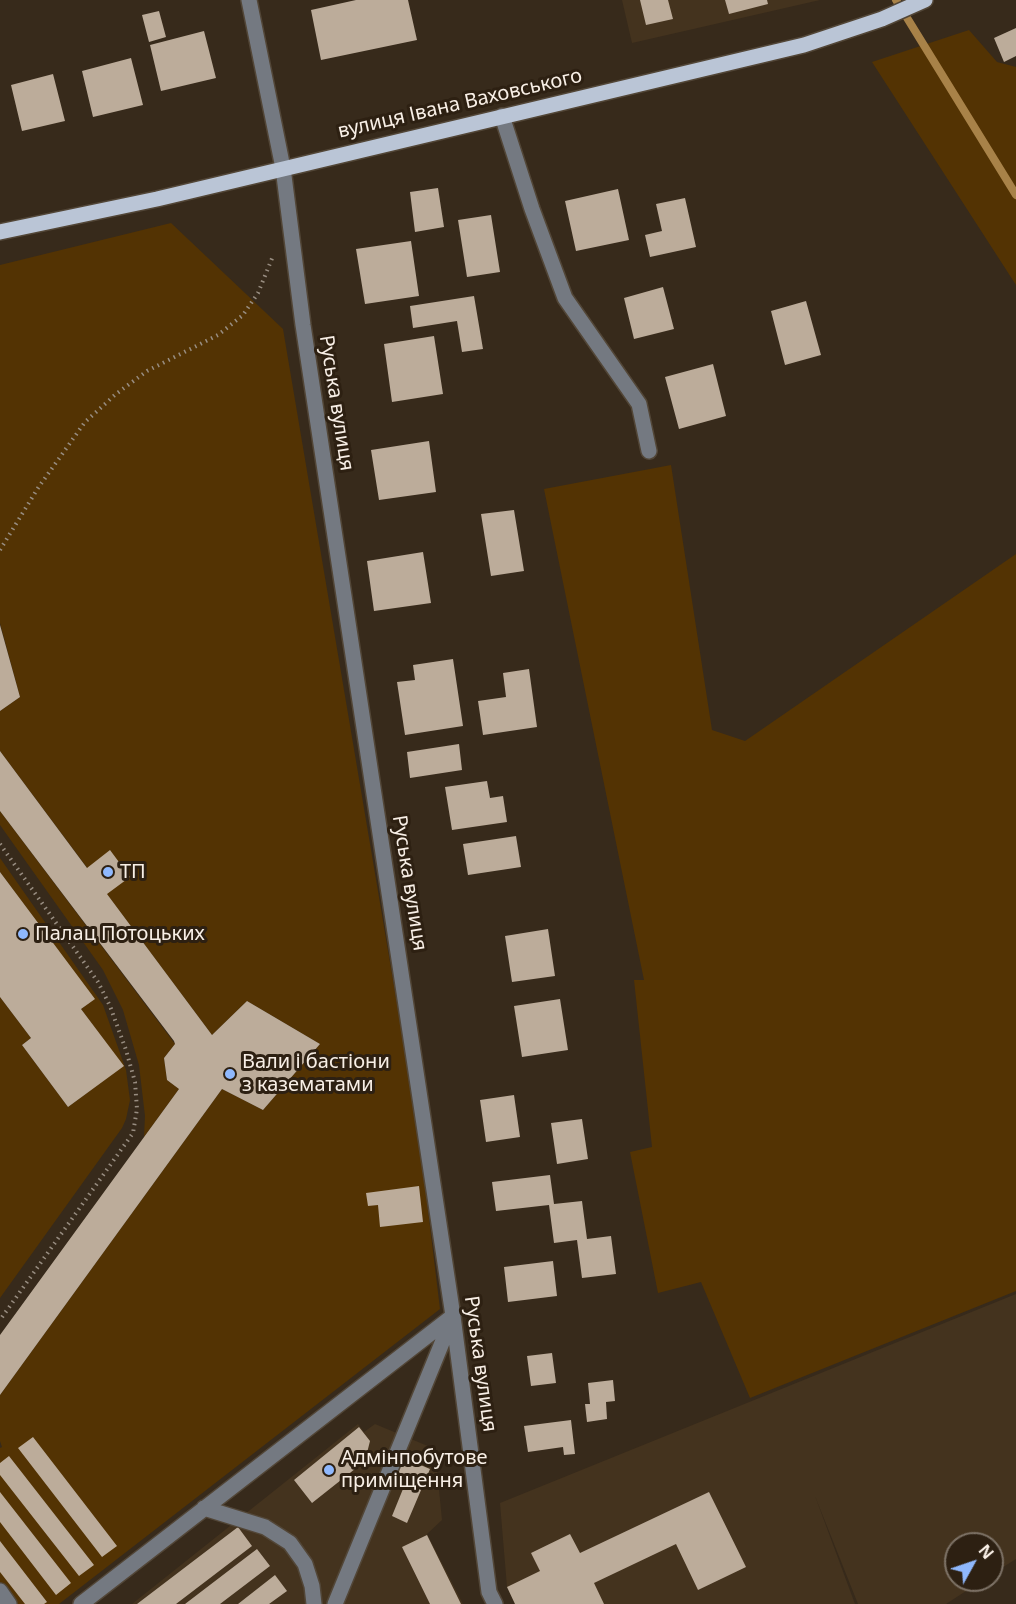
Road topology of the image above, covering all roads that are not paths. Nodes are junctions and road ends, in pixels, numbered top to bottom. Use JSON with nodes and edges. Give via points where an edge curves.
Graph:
{"nodes":[{"id":1,"x":249,"y":0,"type":"edge"},
{"id":2,"x":924,"y":0,"type":"edge"},
{"id":3,"x":502,"y":116,"type":"junction"},
{"id":4,"x":283,"y":168,"type":"junction"},
{"id":5,"x":0,"y":232,"type":"edge"},
{"id":6,"x":649,"y":451,"type":"dead end"},
{"id":7,"x":453,"y":1316,"type":"junction"},
{"id":8,"x":204,"y":1508,"type":"junction"},
{"id":9,"x":0,"y":1591,"type":"edge"},
{"id":10,"x":9,"y":1604,"type":"edge"},
{"id":11,"x":81,"y":1604,"type":"edge"},
{"id":12,"x":314,"y":1604,"type":"edge"},
{"id":13,"x":335,"y":1604,"type":"edge"},
{"id":14,"x":495,"y":1604,"type":"edge"}],
"edges":[{"from":1,"to":4,"type":"street","name":"Руська вулиця"},
{"from":2,"to":3,"type":"main road","name":"вулиця Івана Ваховського","via":[[882,19],[804,45]]},
{"from":3,"to":4,"type":"main road","name":"вулиця Івана Ваховського"},
{"from":3,"to":6,"type":"street","via":[[565,298],[639,404]]},
{"from":4,"to":5,"type":"main road","name":"вулиця Івана Ваховського"},
{"from":4,"to":7,"type":"street","name":"Руська вулиця"},
{"from":7,"to":8,"type":"street"},
{"from":7,"to":13,"type":"street"},
{"from":7,"to":14,"type":"street","name":"Руська вулиця","via":[[489,1592]]},
{"from":8,"to":11,"type":"street"},
{"from":8,"to":12,"type":"street","via":[[265,1527],[290,1543],[305,1564]]},
{"from":9,"to":10,"type":"street"}]}
